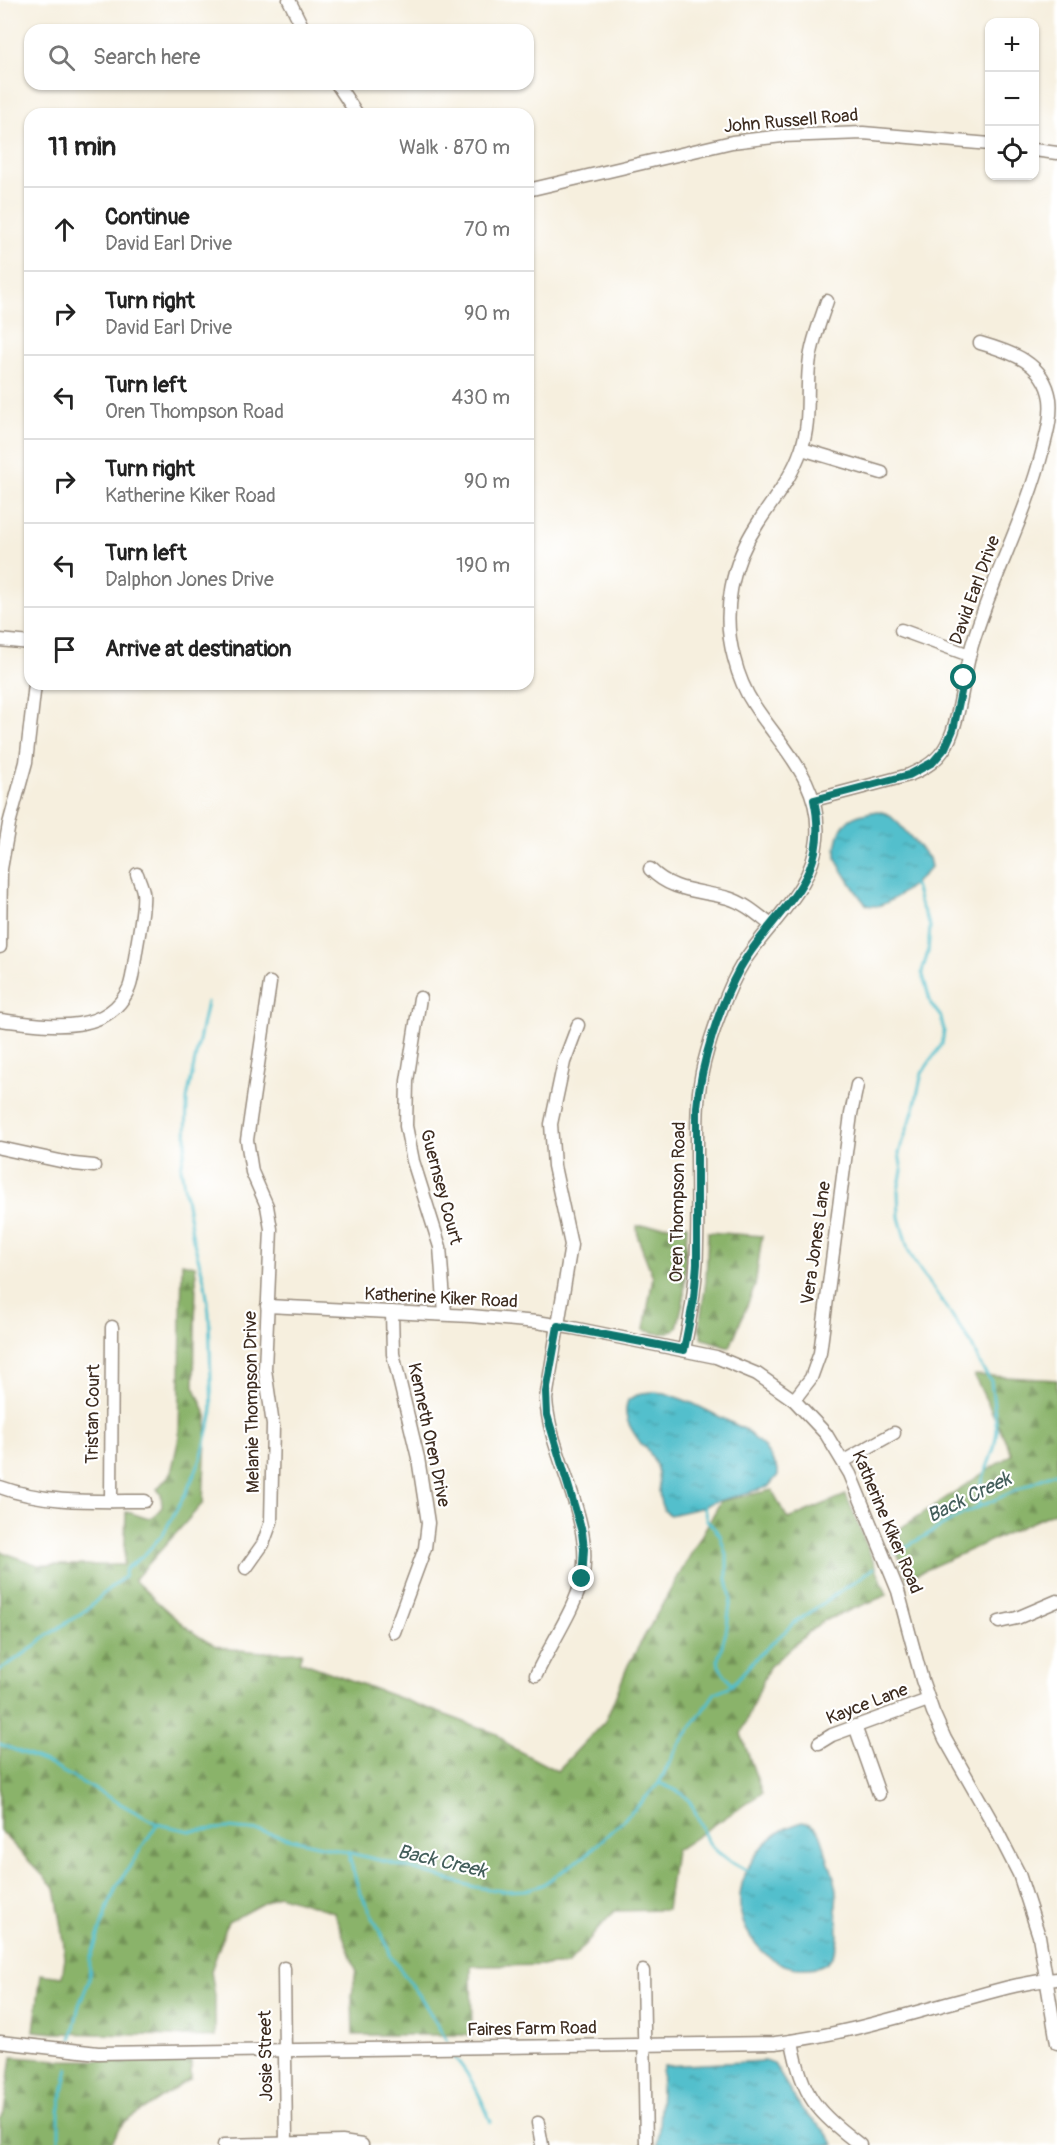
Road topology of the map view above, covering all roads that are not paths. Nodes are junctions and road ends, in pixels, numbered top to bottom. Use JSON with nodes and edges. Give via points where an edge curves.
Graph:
{"nodes":[{"id":1,"x":289,"y":0,"type":"edge"},
{"id":2,"x":301,"y":24,"type":"edge"},
{"id":3,"x":341,"y":90,"type":"edge"},
{"id":4,"x":353,"y":108,"type":"edge"},
{"id":5,"x":985,"y":144,"type":"edge"},
{"id":6,"x":1039,"y":151,"type":"edge"},
{"id":7,"x":1057,"y":153,"type":"edge"},
{"id":8,"x":534,"y":188,"type":"edge"},
{"id":9,"x":827,"y":301,"type":"dead end"},
{"id":10,"x":980,"y":342,"type":"dead end"},
{"id":11,"x":802,"y":449,"type":"junction"},
{"id":12,"x":882,"y":474,"type":"dead end"},
{"id":13,"x":901,"y":630,"type":"dead end"},
{"id":14,"x":0,"y":640,"type":"edge"},
{"id":15,"x":24,"y":642,"type":"edge"},
{"id":16,"x":969,"y":655,"type":"junction"},
{"id":17,"x":34,"y":690,"type":"edge"},
{"id":18,"x":814,"y":800,"type":"junction"},
{"id":19,"x":650,"y":868,"type":"dead end"},
{"id":20,"x":137,"y":874,"type":"dead end"},
{"id":21,"x":771,"y":925,"type":"junction"},
{"id":22,"x":0,"y":947,"type":"edge"},
{"id":23,"x":270,"y":983,"type":"dead end"},
{"id":24,"x":420,"y":998,"type":"dead end"},
{"id":25,"x":0,"y":1020,"type":"edge"},
{"id":26,"x":578,"y":1025,"type":"dead end"},
{"id":27,"x":857,"y":1084,"type":"dead end"},
{"id":28,"x":0,"y":1148,"type":"edge"},
{"id":29,"x":94,"y":1166,"type":"dead end"},
{"id":30,"x":267,"y":1306,"type":"junction"},
{"id":31,"x":392,"y":1312,"type":"junction"},
{"id":32,"x":445,"y":1314,"type":"junction"},
{"id":33,"x":558,"y":1326,"type":"junction"},
{"id":34,"x":112,"y":1327,"type":"dead end"},
{"id":35,"x":684,"y":1350,"type":"junction"},
{"id":36,"x":794,"y":1400,"type":"junction"},
{"id":37,"x":894,"y":1433,"type":"dead end"},
{"id":38,"x":844,"y":1461,"type":"junction"},
{"id":39,"x":0,"y":1487,"type":"edge"},
{"id":40,"x":111,"y":1501,"type":"junction"},
{"id":41,"x":145,"y":1501,"type":"dead end"},
{"id":42,"x":246,"y":1568,"type":"dead end"},
{"id":43,"x":1057,"y":1601,"type":"edge"},
{"id":44,"x":999,"y":1622,"type":"dead end"},
{"id":45,"x":394,"y":1632,"type":"dead end"},
{"id":46,"x":536,"y":1675,"type":"dead end"},
{"id":47,"x":928,"y":1700,"type":"junction"},
{"id":48,"x":855,"y":1726,"type":"junction"},
{"id":49,"x":819,"y":1743,"type":"dead end"},
{"id":50,"x":879,"y":1794,"type":"dead end"},
{"id":51,"x":284,"y":1968,"type":"dead end"},
{"id":52,"x":643,"y":1971,"type":"dead end"},
{"id":53,"x":1052,"y":1979,"type":"edge"},
{"id":54,"x":792,"y":2041,"type":"junction"},
{"id":55,"x":0,"y":2042,"type":"edge"},
{"id":56,"x":1057,"y":2043,"type":"edge"},
{"id":57,"x":645,"y":2045,"type":"junction"},
{"id":58,"x":285,"y":2050,"type":"junction"},
{"id":59,"x":538,"y":2123,"type":"dead end"},
{"id":60,"x":286,"y":2143,"type":"junction"},
{"id":61,"x":224,"y":2145,"type":"edge"},
{"id":62,"x":362,"y":2145,"type":"edge"},
{"id":63,"x":542,"y":2145,"type":"edge"},
{"id":64,"x":646,"y":2145,"type":"edge"},
{"id":65,"x":860,"y":2145,"type":"edge"}],
"edges":[{"from":1,"to":2,"type":"street"},
{"from":3,"to":4,"type":"street"},
{"from":5,"to":8,"type":"street","name":"John Russell Road","via":[[863,132],[782,136],[732,142]]},
{"from":6,"to":7,"type":"street"},
{"from":9,"to":11,"type":"street","name":"Oren Thompson Road","via":[[809,361],[807,426]]},
{"from":10,"to":16,"type":"street","name":"David Earl Drive","via":[[1011,352],[1030,364],[1047,389],[1050,413],[1024,513]]},
{"from":11,"to":12,"type":"street"},
{"from":11,"to":18,"type":"street","name":"Oren Thompson Road","via":[[740,556],[728,616],[731,649],[745,688],[799,767]]},
{"from":13,"to":16,"type":"street"},
{"from":14,"to":15,"type":"street"},
{"from":16,"to":18,"type":"street","name":"David Earl Drive","via":[[953,730],[937,759],[909,775]]},
{"from":17,"to":22,"type":"street","via":[[26,762],[1,869]]},
{"from":18,"to":21,"type":"street","name":"Oren Thompson Road","via":[[818,831],[812,863],[798,892]]},
{"from":19,"to":21,"type":"street","via":[[672,885],[741,903]]},
{"from":20,"to":25,"type":"street","via":[[143,894],[137,942],[129,988],[117,1006],[99,1019],[81,1025]]},
{"from":21,"to":35,"type":"street","name":"Oren Thompson Road","via":[[731,986],[699,1084],[697,1264]]},
{"from":23,"to":30,"type":"street","name":"Melanie Thompson Drive","via":[[247,1134],[252,1172],[271,1229]]},
{"from":24,"to":32,"type":"street","name":"Guernsey Court","via":[[407,1082],[406,1126],[440,1247]]},
{"from":26,"to":33,"type":"street","via":[[564,1062],[551,1124],[554,1166],[571,1245]]},
{"from":27,"to":36,"type":"street","name":"Vera Jones Lane","via":[[820,1353],[811,1378]]},
{"from":28,"to":29,"type":"street"},
{"from":30,"to":31,"type":"street","name":"Katherine Kiker Road"},
{"from":30,"to":42,"type":"street","name":"Melanie Thompson Drive","via":[[265,1369],[274,1446],[271,1522],[263,1544]]},
{"from":31,"to":32,"type":"street","name":"Katherine Kiker Road"},
{"from":31,"to":45,"type":"street","name":"Kenneth Oren Drive","via":[[393,1354],[418,1458],[428,1523],[425,1548]]},
{"from":32,"to":33,"type":"street","name":"Katherine Kiker Road"},
{"from":33,"to":35,"type":"street","name":"Katherine Kiker Road"},
{"from":33,"to":46,"type":"street","via":[[546,1392],[547,1415],[582,1532],[584,1566],[574,1601]]},
{"from":34,"to":40,"type":"street","name":"Tristan Court"},
{"from":35,"to":36,"type":"street","name":"Katherine Kiker Road","via":[[735,1363]]},
{"from":36,"to":38,"type":"street","name":"Katherine Kiker Road","via":[[826,1434]]},
{"from":37,"to":38,"type":"street"},
{"from":38,"to":47,"type":"street","name":"Katherine Kiker Road","via":[[898,1591]]},
{"from":39,"to":40,"type":"street","via":[[19,1494]]},
{"from":40,"to":41,"type":"street"},
{"from":43,"to":44,"type":"street"},
{"from":47,"to":48,"type":"street","name":"Kayce Lane"},
{"from":47,"to":53,"type":"street","name":"Katherine Kiker Road","via":[[1018,1874]]},
{"from":48,"to":49,"type":"street","name":"Kayce Lane"},
{"from":48,"to":50,"type":"street"},
{"from":51,"to":58,"type":"street","name":"Josie Street"},
{"from":52,"to":57,"type":"street"},
{"from":53,"to":54,"type":"street","name":"Faires Farm Road"},
{"from":53,"to":56,"type":"street","name":"Katherine Kiker Road"},
{"from":54,"to":57,"type":"street","name":"Faires Farm Road"},
{"from":54,"to":65,"type":"street","via":[[796,2068],[807,2094],[821,2114]]},
{"from":55,"to":58,"type":"street","name":"Faires Farm Road","via":[[98,2053]]},
{"from":57,"to":58,"type":"street","name":"Faires Farm Road"},
{"from":57,"to":64,"type":"street"},
{"from":58,"to":60,"type":"street","name":"Josie Street"},
{"from":59,"to":63,"type":"street"},
{"from":60,"to":61,"type":"street"},
{"from":60,"to":62,"type":"street"}]}
